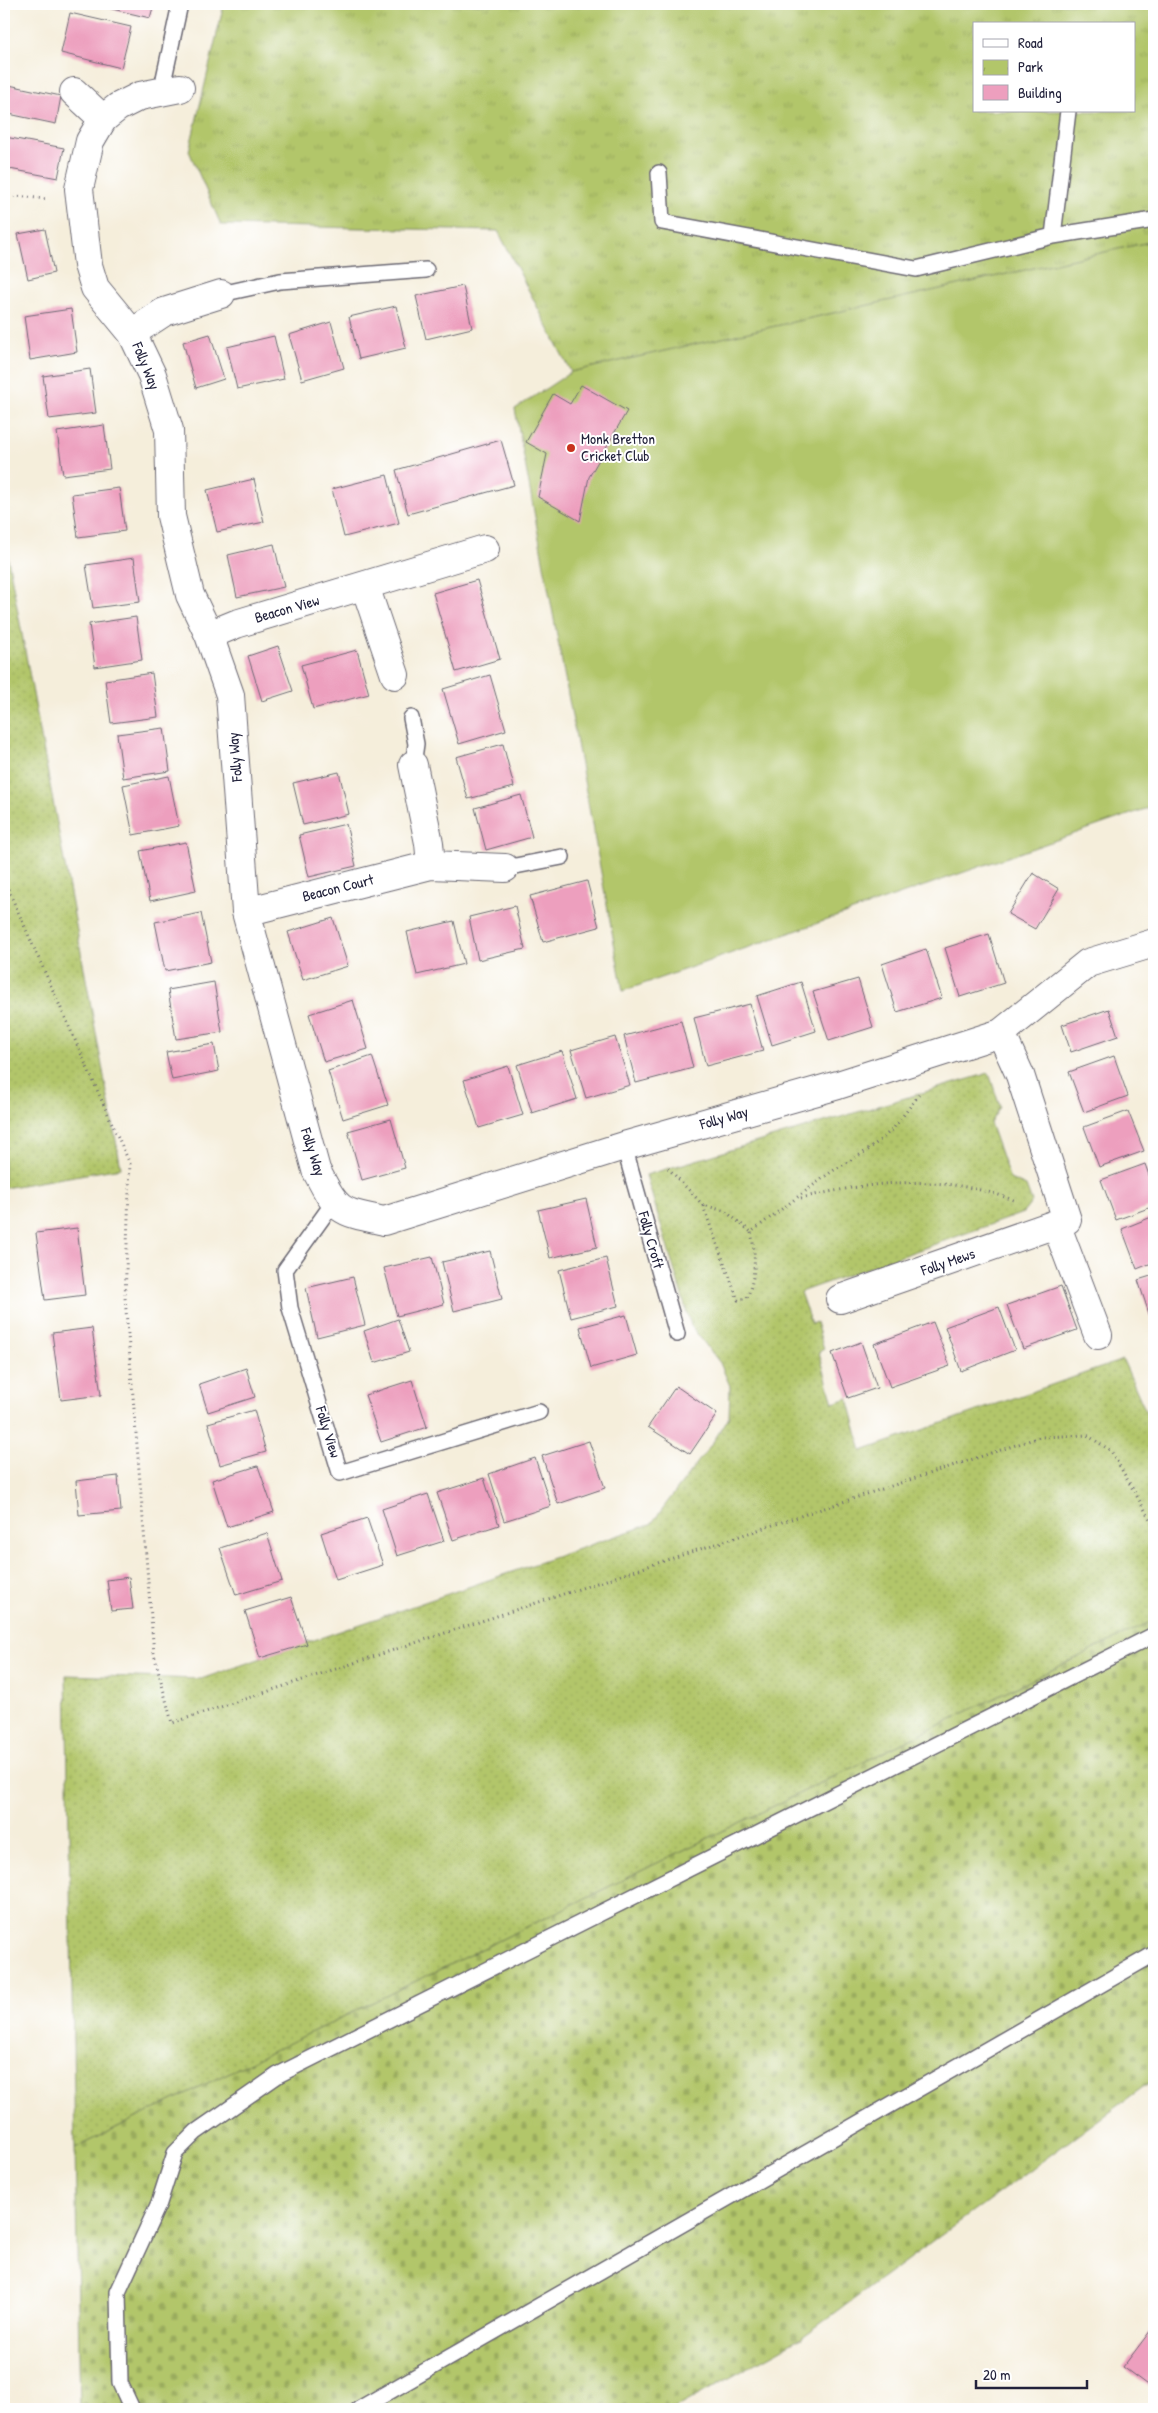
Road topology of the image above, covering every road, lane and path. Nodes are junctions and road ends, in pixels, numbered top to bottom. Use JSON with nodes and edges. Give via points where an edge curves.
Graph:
{"nodes":[{"id":1,"x":180,"y":4,"type":"edge"},
{"id":2,"x":171,"y":90,"type":"joint"},
{"id":3,"x":74,"y":92,"type":"dead end"},
{"id":4,"x":1068,"y":112,"type":"edge"},
{"id":5,"x":103,"y":118,"type":"junction"},
{"id":6,"x":659,"y":173,"type":"dead end"},
{"id":7,"x":4,"y":194,"type":"edge"},
{"id":8,"x":79,"y":203,"type":"junction"},
{"id":9,"x":1154,"y":220,"type":"edge"},
{"id":10,"x":1052,"y":236,"type":"junction"},
{"id":11,"x":426,"y":270,"type":"dead end"},
{"id":12,"x":221,"y":294,"type":"joint"},
{"id":13,"x":132,"y":333,"type":"junction"},
{"id":14,"x":485,"y":549,"type":"dead end"},
{"id":15,"x":365,"y":586,"type":"junction"},
{"id":16,"x":210,"y":635,"type":"junction"},
{"id":17,"x":395,"y":675,"type":"dead end"},
{"id":18,"x":411,"y":718,"type":"dead end"},
{"id":19,"x":412,"y":766,"type":"joint"},
{"id":20,"x":562,"y":857,"type":"dead end"},
{"id":21,"x":431,"y":865,"type":"junction"},
{"id":22,"x":505,"y":868,"type":"joint"},
{"id":23,"x":246,"y":912,"type":"junction"},
{"id":24,"x":1154,"y":943,"type":"edge"},
{"id":25,"x":1001,"y":1033,"type":"junction"},
{"id":26,"x":941,"y":1051,"type":"junction"},
{"id":27,"x":656,"y":1137,"type":"junction"},
{"id":28,"x":624,"y":1146,"type":"junction"},
{"id":29,"x":798,"y":1198,"type":"junction"},
{"id":30,"x":333,"y":1203,"type":"junction"},
{"id":31,"x":703,"y":1205,"type":"junction"},
{"id":32,"x":1056,"y":1224,"type":"junction"},
{"id":33,"x":751,"y":1232,"type":"junction"},
{"id":34,"x":840,"y":1299,"type":"dead end"},
{"id":35,"x":677,"y":1334,"type":"dead end"},
{"id":36,"x":1098,"y":1336,"type":"dead end"},
{"id":37,"x":539,"y":1412,"type":"dead end"},
{"id":38,"x":1154,"y":1635,"type":"edge"},
{"id":39,"x":1154,"y":1954,"type":"edge"},
{"id":40,"x":132,"y":2409,"type":"edge"},
{"id":41,"x":360,"y":2409,"type":"edge"}],
"edges":[{"from":1,"to":2,"type":"lane","name":"Folly Way"},
{"from":2,"to":5,"type":"street","name":"Folly Way","via":[[140,96]]},
{"from":3,"to":5,"type":"street"},
{"from":4,"to":10,"type":"lane"},
{"from":5,"to":8,"type":"street","name":"Folly Way","via":[[90,140]]},
{"from":6,"to":10,"type":"lane","via":[[662,222],[916,269]]},
{"from":7,"to":8,"type":"path"},
{"from":8,"to":13,"type":"street","name":"Folly Way","via":[[88,265],[95,288]]},
{"from":9,"to":10,"type":"lane"},
{"from":11,"to":12,"type":"lane","name":"Folly Way","via":[[280,281]]},
{"from":12,"to":13,"type":"street","name":"Folly Way","via":[[164,312]]},
{"from":13,"to":16,"type":"street","name":"Folly Way","via":[[152,375],[169,430],[171,516],[190,595]]},
{"from":14,"to":15,"type":"street","name":"Beacon View"},
{"from":15,"to":16,"type":"street","name":"Beacon View","via":[[236,624]]},
{"from":15,"to":17,"type":"street"},
{"from":16,"to":23,"type":"street","name":"Folly Way","via":[[230,695]]},
{"from":18,"to":19,"type":"lane","via":[[416,744]]},
{"from":19,"to":21,"type":"street"},
{"from":20,"to":22,"type":"lane","name":"Beacon Court"},
{"from":21,"to":22,"type":"street","name":"Beacon Court"},
{"from":21,"to":23,"type":"street","name":"Beacon Court"},
{"from":23,"to":30,"type":"street","name":"Folly Way","via":[[316,1170]]},
{"from":24,"to":25,"type":"street","name":"Folly Way","via":[[1088,963]]},
{"from":25,"to":26,"type":"street","name":"Folly Way"},
{"from":25,"to":32,"type":"street","via":[[1020,1075],[1066,1220]]},
{"from":26,"to":27,"type":"street","name":"Folly Way","via":[[838,1085]]},
{"from":26,"to":29,"type":"path","via":[[916,1100],[892,1130]]},
{"from":27,"to":28,"type":"street","name":"Folly Way"},
{"from":27,"to":31,"type":"path","via":[[667,1168]]},
{"from":28,"to":30,"type":"street","name":"Folly Way","via":[[384,1221],[348,1214]]},
{"from":28,"to":35,"type":"lane","name":"Folly Croft"},
{"from":29,"to":32,"type":"path","via":[[894,1182],[962,1185],[988,1190],[1025,1205]]},
{"from":29,"to":33,"type":"path"},
{"from":30,"to":37,"type":"lane","name":"Folly View","via":[[285,1270],[290,1308],[340,1473]]},
{"from":31,"to":33,"type":"path","via":[[724,1211]]},
{"from":31,"to":33,"type":"path","via":[[738,1300],[747,1298],[753,1284],[755,1250]]},
{"from":32,"to":34,"type":"street","name":"Folly Mews"},
{"from":32,"to":36,"type":"street"},
{"from":38,"to":40,"type":"lane","via":[[278,2075],[196,2132],[175,2153],[159,2203],[118,2292],[120,2383]]},
{"from":39,"to":41,"type":"lane"}]}
